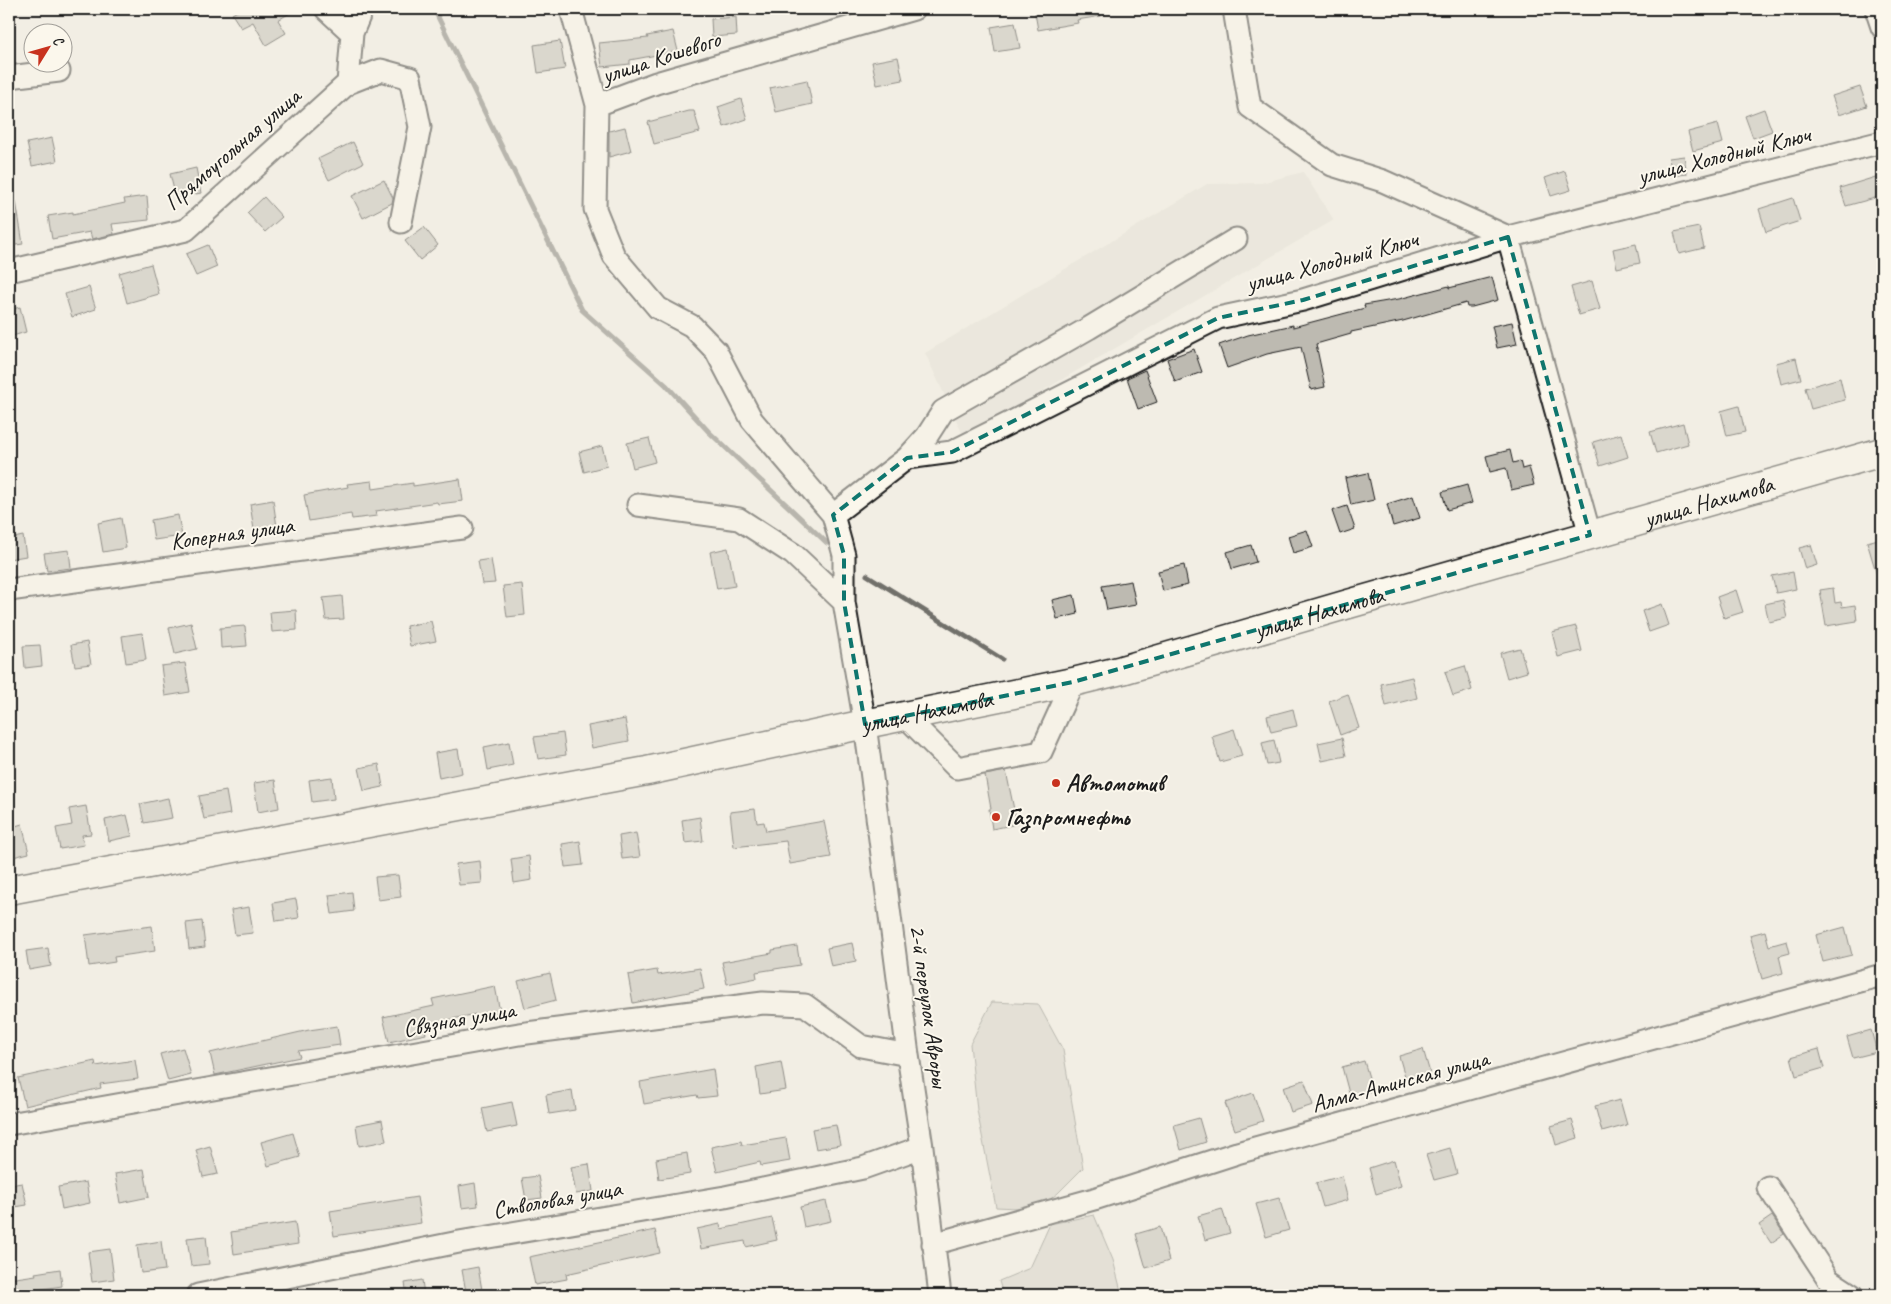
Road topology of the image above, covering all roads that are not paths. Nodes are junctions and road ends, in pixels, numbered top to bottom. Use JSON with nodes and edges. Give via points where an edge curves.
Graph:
{"nodes":[{"id":1,"x":326,"y":9,"type":"edge"},
{"id":2,"x":362,"y":9,"type":"edge"},
{"id":3,"x":570,"y":9,"type":"edge"},
{"id":4,"x":914,"y":9,"type":"edge"},
{"id":5,"x":1234,"y":9,"type":"edge"},
{"id":6,"x":1876,"y":9,"type":"edge"},
{"id":7,"x":1882,"y":27,"type":"edge"},
{"id":8,"x":352,"y":33,"type":"junction"},
{"id":9,"x":52,"y":72,"type":"edge"},
{"id":10,"x":9,"y":78,"type":"edge"},
{"id":11,"x":348,"y":83,"type":"junction"},
{"id":12,"x":597,"y":105,"type":"junction"},
{"id":13,"x":1882,"y":142,"type":"edge"},
{"id":14,"x":401,"y":222,"type":"dead end"},
{"id":15,"x":1508,"y":237,"type":"junction"},
{"id":16,"x":1236,"y":239,"type":"dead end"},
{"id":17,"x":9,"y":271,"type":"edge"},
{"id":18,"x":1882,"y":452,"type":"edge"},
{"id":19,"x":907,"y":458,"type":"junction"},
{"id":20,"x":638,"y":505,"type":"dead end"},
{"id":21,"x":833,"y":515,"type":"junction"},
{"id":22,"x":462,"y":528,"type":"dead end"},
{"id":23,"x":1590,"y":536,"type":"junction"},
{"id":24,"x":9,"y":590,"type":"edge"},
{"id":25,"x":844,"y":602,"type":"junction"},
{"id":26,"x":1073,"y":682,"type":"junction"},
{"id":27,"x":906,"y":717,"type":"junction"},
{"id":28,"x":865,"y":724,"type":"junction"},
{"id":29,"x":9,"y":890,"type":"edge"},
{"id":30,"x":1882,"y":975,"type":"edge"},
{"id":31,"x":908,"y":1055,"type":"junction"},
{"id":32,"x":9,"y":1124,"type":"edge"},
{"id":33,"x":922,"y":1147,"type":"junction"},
{"id":34,"x":1768,"y":1187,"type":"dead end"},
{"id":35,"x":933,"y":1244,"type":"junction"},
{"id":36,"x":198,"y":1295,"type":"edge"},
{"id":37,"x":940,"y":1295,"type":"edge"},
{"id":38,"x":1852,"y":1295,"type":"edge"}],
"edges":[{"from":1,"to":8,"type":"street"},
{"from":2,"to":8,"type":"street"},
{"from":3,"to":12,"type":"street"},
{"from":4,"to":12,"type":"street","name":"улица Кошевого","via":[[656,83]]},
{"from":5,"to":15,"type":"street","via":[[1250,106],[1332,165],[1383,181]]},
{"from":6,"to":7,"type":"street"},
{"from":8,"to":11,"type":"street"},
{"from":9,"to":10,"type":"street"},
{"from":11,"to":14,"type":"street","via":[[381,70],[410,78],[420,128]]},
{"from":11,"to":17,"type":"street","name":"Прямоугольная улица","via":[[186,230]]},
{"from":12,"to":21,"type":"street","via":[[594,209],[614,256],[658,308],[692,326],[716,351],[752,420]]},
{"from":13,"to":15,"type":"street","name":"улица Холодный Ключ"},
{"from":15,"to":19,"type":"street","name":"улица Холодный Ключ","via":[[1303,300],[1218,318],[952,452]]},
{"from":15,"to":23,"type":"street"},
{"from":16,"to":19,"type":"street","via":[[943,411]]},
{"from":18,"to":23,"type":"main road","name":"улица Нахимова"},
{"from":19,"to":21,"type":"street"},
{"from":20,"to":25,"type":"street","via":[[739,519],[793,554]]},
{"from":21,"to":25,"type":"street","name":"2-й переулок Авроры","via":[[844,555]]},
{"from":22,"to":24,"type":"street","name":"Коперная улица"},
{"from":23,"to":26,"type":"main road","name":"улица Нахимова"},
{"from":25,"to":28,"type":"street","name":"2-й переулок Авроры"},
{"from":26,"to":27,"type":"main road","name":"улица Нахимова"},
{"from":26,"to":27,"type":"street","via":[[1041,752],[957,768]]},
{"from":27,"to":28,"type":"main road","name":"улица Нахимова"},
{"from":28,"to":29,"type":"main road","name":"улица Нахимова","via":[[647,772]]},
{"from":28,"to":31,"type":"street","name":"2-й переулок Авроры"},
{"from":30,"to":35,"type":"street","name":"Алма-Атинская улица","via":[[1237,1153],[1094,1199]]},
{"from":31,"to":32,"type":"street","name":"Связная улица","via":[[861,1046],[805,1005],[763,1003],[519,1034]]},
{"from":31,"to":33,"type":"street","name":"2-й переулок Авроры"},
{"from":33,"to":35,"type":"street","name":"2-й переулок Авроры"},
{"from":33,"to":36,"type":"street","name":"Стволовая улица","via":[[863,1168],[734,1195],[458,1242]]},
{"from":34,"to":38,"type":"street","via":[[1830,1280]]},
{"from":35,"to":37,"type":"street","name":"2-й переулок Авроры"}]}
